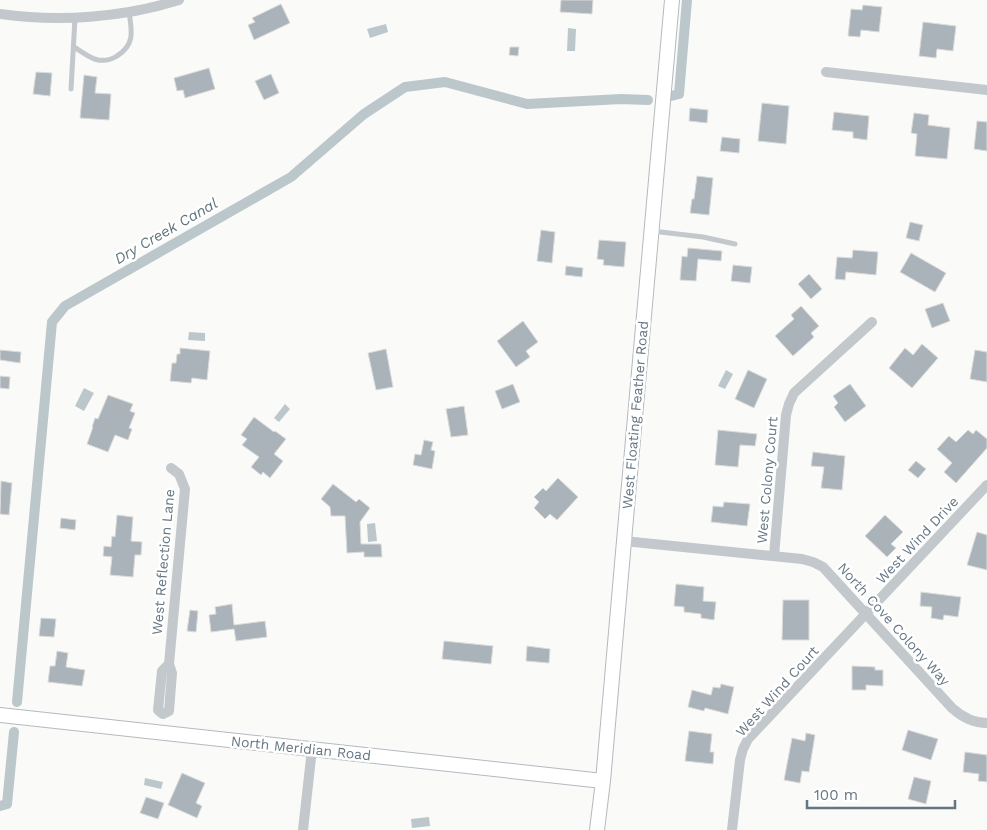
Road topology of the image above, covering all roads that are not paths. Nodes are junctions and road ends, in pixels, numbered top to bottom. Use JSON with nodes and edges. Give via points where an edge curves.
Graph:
{"nodes":[{"id":1,"x":179,"y":0,"type":"edge"},
{"id":2,"x":672,"y":0,"type":"edge"},
{"id":3,"x":129,"y":12,"type":"junction"},
{"id":4,"x":0,"y":14,"type":"edge"},
{"id":5,"x":75,"y":17,"type":"junction"},
{"id":6,"x":74,"y":47,"type":"junction"},
{"id":7,"x":826,"y":72,"type":"dead end"},
{"id":8,"x":71,"y":89,"type":"dead end"},
{"id":9,"x":987,"y":90,"type":"edge"},
{"id":10,"x":651,"y":231,"type":"junction"},
{"id":11,"x":735,"y":244,"type":"dead end"},
{"id":12,"x":872,"y":322,"type":"dead end"},
{"id":13,"x":171,"y":468,"type":"dead end"},
{"id":14,"x":987,"y":485,"type":"edge"},
{"id":15,"x":624,"y":540,"type":"junction"},
{"id":16,"x":774,"y":556,"type":"junction"},
{"id":17,"x":866,"y":613,"type":"junction"},
{"id":18,"x":0,"y":715,"type":"edge"},
{"id":19,"x":987,"y":723,"type":"edge"},
{"id":20,"x":161,"y":733,"type":"junction"},
{"id":21,"x":312,"y":749,"type":"junction"},
{"id":22,"x":603,"y":781,"type":"junction"},
{"id":23,"x":303,"y":830,"type":"edge"},
{"id":24,"x":597,"y":830,"type":"edge"},
{"id":25,"x":732,"y":830,"type":"edge"}],
"edges":[{"from":1,"to":3,"type":"street"},
{"from":2,"to":10,"type":"main road","name":"West Floating Feather Road"},
{"from":3,"to":5,"type":"street"},
{"from":3,"to":6,"type":"lane","via":[[130,44],[118,56],[98,60]]},
{"from":4,"to":5,"type":"street"},
{"from":5,"to":6,"type":"lane"},
{"from":6,"to":8,"type":"lane"},
{"from":7,"to":9,"type":"street"},
{"from":10,"to":11,"type":"lane"},
{"from":10,"to":15,"type":"main road","name":"West Floating Feather Road"},
{"from":12,"to":16,"type":"street","name":"West Colony Court","via":[[794,394],[789,404]]},
{"from":13,"to":20,"type":"street","name":"West Reflection Lane","via":[[179,474],[185,489],[169,664],[162,671],[158,710],[163,714]]},
{"from":14,"to":17,"type":"street","name":"West Wind Drive"},
{"from":15,"to":16,"type":"street","name":"North Cove Colony Way"},
{"from":15,"to":22,"type":"main road","name":"West Floating Feather Road"},
{"from":16,"to":17,"type":"street","name":"North Cove Colony Way","via":[[802,559],[823,567]]},
{"from":17,"to":19,"type":"street","name":"North Cove Colony Way","via":[[960,716]]},
{"from":17,"to":25,"type":"street","name":"West Wind Court","via":[[748,739],[740,760]]},
{"from":18,"to":20,"type":"main road","name":"North Meridian Road"},
{"from":20,"to":21,"type":"main road","name":"North Meridian Road"},
{"from":21,"to":22,"type":"main road","name":"North Meridian Road"},
{"from":21,"to":23,"type":"street"},
{"from":22,"to":24,"type":"main road","name":"West Floating Feather Road"}]}
